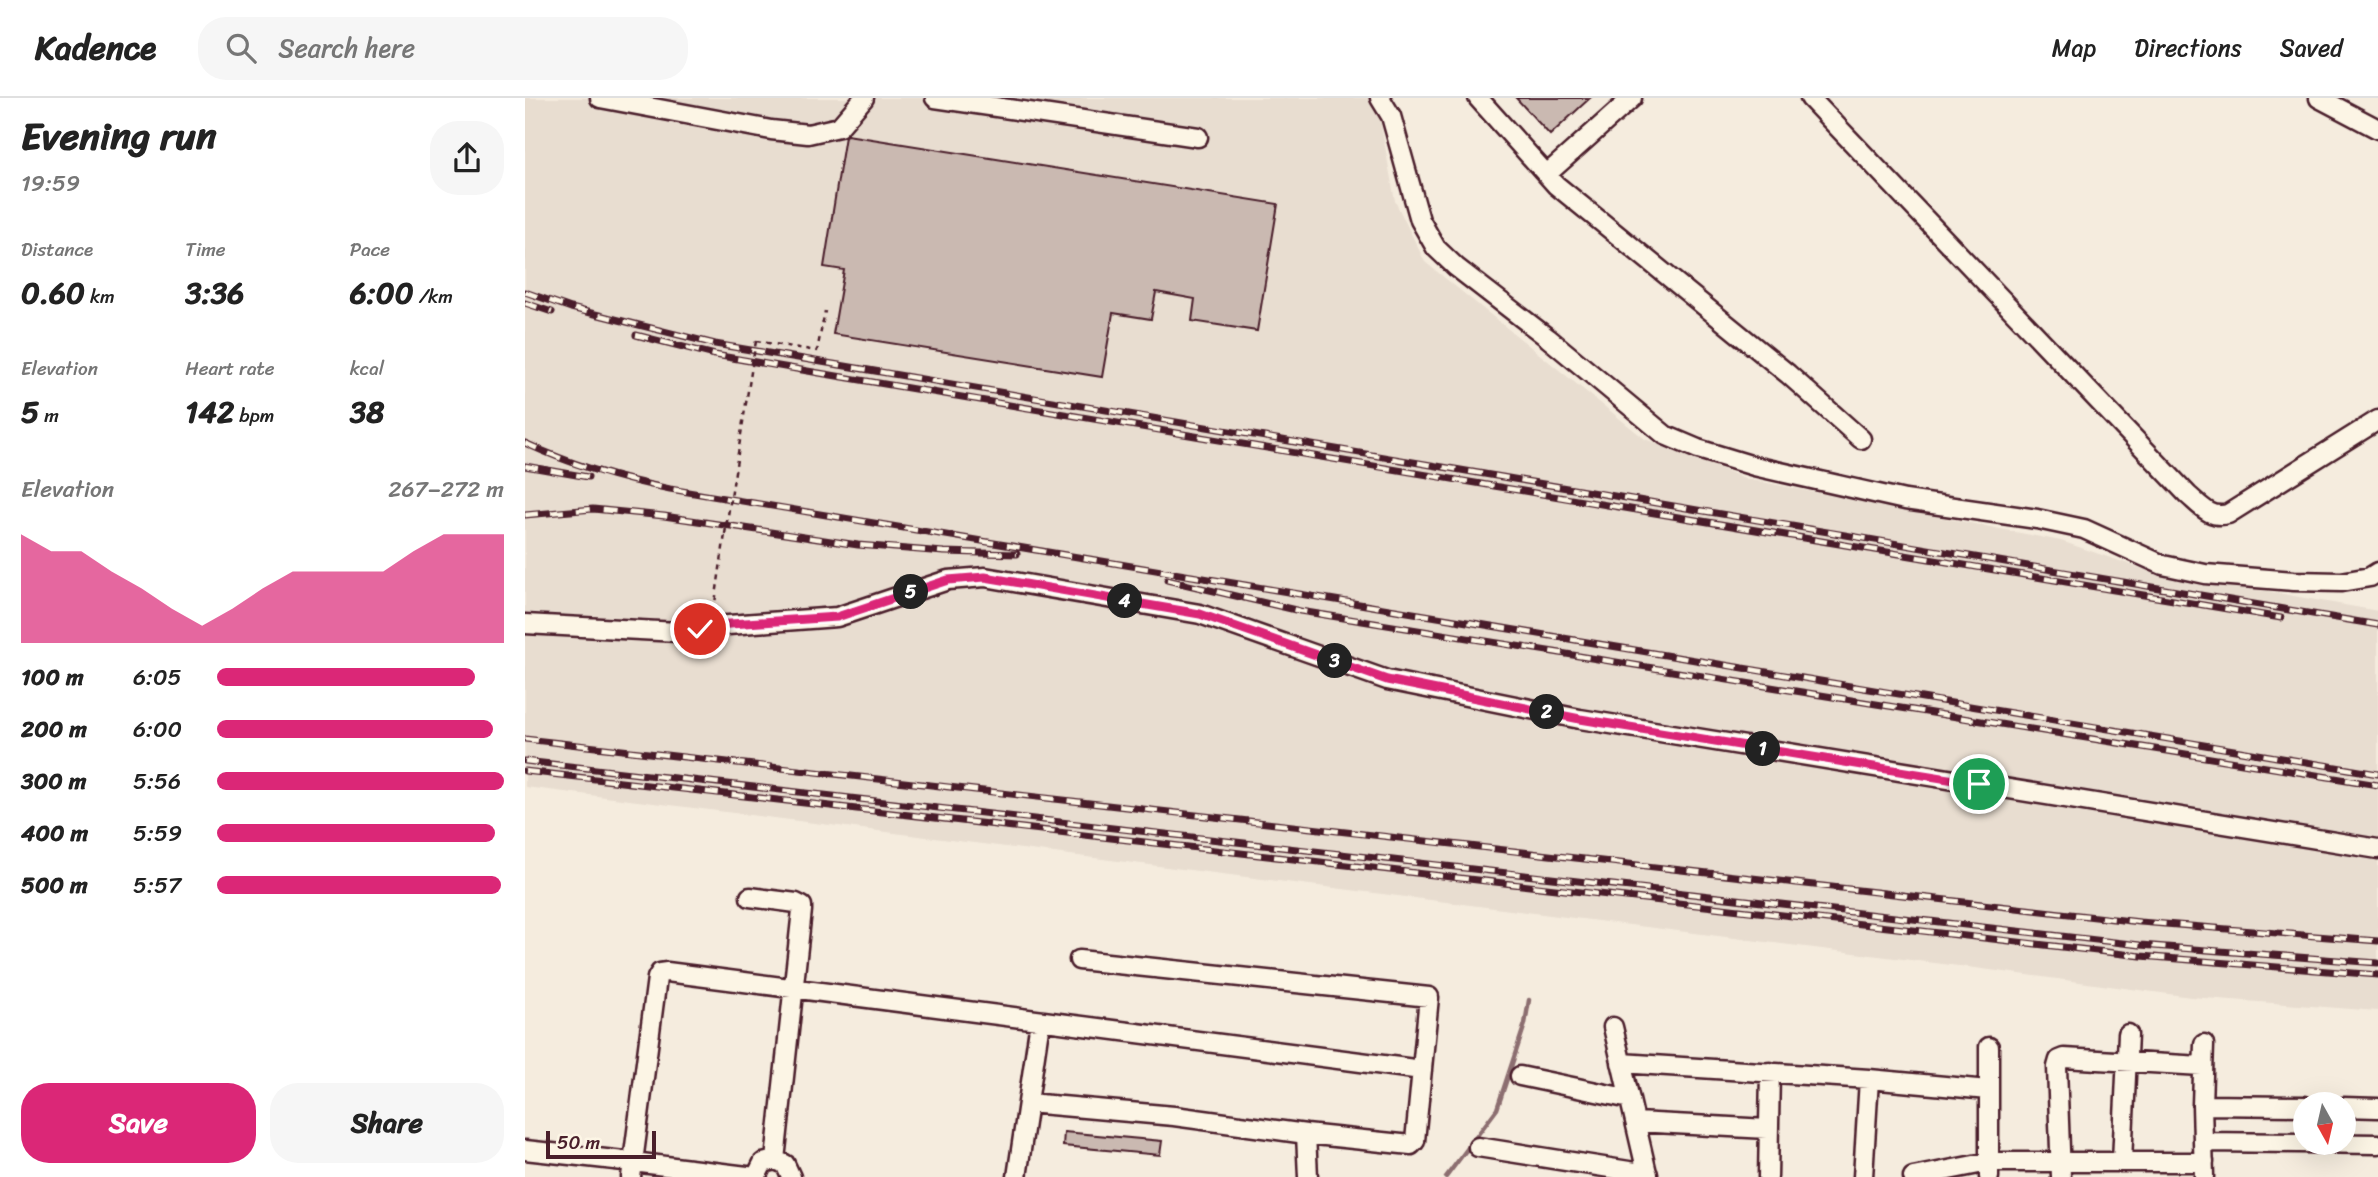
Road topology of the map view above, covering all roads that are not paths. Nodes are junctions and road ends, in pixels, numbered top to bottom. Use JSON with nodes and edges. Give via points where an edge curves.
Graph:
{"nodes":[{"id":1,"x":600,"y":98,"type":"edge"},
{"id":2,"x":864,"y":98,"type":"edge"},
{"id":3,"x":935,"y":98,"type":"edge"},
{"id":4,"x":1380,"y":98,"type":"edge"},
{"id":5,"x":1478,"y":98,"type":"edge"},
{"id":6,"x":1632,"y":98,"type":"edge"},
{"id":7,"x":1810,"y":98,"type":"edge"},
{"id":8,"x":2319,"y":98,"type":"edge"},
{"id":9,"x":1018,"y":104,"type":"edge"},
{"id":10,"x":2378,"y":128,"type":"edge"},
{"id":11,"x":1198,"y":137,"type":"dead end"},
{"id":12,"x":1547,"y":174,"type":"junction"},
{"id":13,"x":2378,"y":421,"type":"edge"},
{"id":14,"x":1861,"y":439,"type":"dead end"},
{"id":15,"x":2378,"y":572,"type":"edge"},
{"id":16,"x":525,"y":624,"type":"edge"},
{"id":17,"x":2378,"y":849,"type":"edge"},
{"id":18,"x":750,"y":897,"type":"dead end"},
{"id":19,"x":1079,"y":960,"type":"dead end"},
{"id":20,"x":792,"y":988,"type":"junction"},
{"id":21,"x":1040,"y":1021,"type":"junction"},
{"id":22,"x":1613,"y":1027,"type":"dead end"},
{"id":23,"x":2128,"y":1034,"type":"dead end"},
{"id":24,"x":2204,"y":1044,"type":"dead end"},
{"id":25,"x":1989,"y":1047,"type":"dead end"},
{"id":26,"x":2126,"y":1061,"type":"junction"},
{"id":27,"x":1627,"y":1063,"type":"junction"},
{"id":28,"x":2202,"y":1066,"type":"junction"},
{"id":29,"x":1422,"y":1070,"type":"junction"},
{"id":30,"x":1770,"y":1072,"type":"junction"},
{"id":31,"x":1520,"y":1076,"type":"dead end"},
{"id":32,"x":1869,"y":1079,"type":"junction"},
{"id":33,"x":1988,"y":1090,"type":"junction"},
{"id":34,"x":1630,"y":1099,"type":"junction"},
{"id":35,"x":1028,"y":1103,"type":"junction"},
{"id":36,"x":2202,"y":1105,"type":"junction"},
{"id":37,"x":2293,"y":1107,"type":"edge"},
{"id":38,"x":2356,"y":1107,"type":"edge"},
{"id":39,"x":2378,"y":1108,"type":"edge"},
{"id":40,"x":1640,"y":1122,"type":"junction"},
{"id":41,"x":1768,"y":1129,"type":"junction"},
{"id":42,"x":1306,"y":1134,"type":"junction"},
{"id":43,"x":2203,"y":1142,"type":"junction"},
{"id":44,"x":2378,"y":1144,"type":"edge"},
{"id":45,"x":1478,"y":1147,"type":"dead end"},
{"id":46,"x":525,"y":1150,"type":"edge"},
{"id":47,"x":775,"y":1160,"type":"junction"},
{"id":48,"x":2122,"y":1161,"type":"junction"},
{"id":49,"x":632,"y":1169,"type":"edge"},
{"id":50,"x":1989,"y":1170,"type":"edge"},
{"id":51,"x":2061,"y":1170,"type":"edge"},
{"id":52,"x":2204,"y":1170,"type":"edge"},
{"id":53,"x":1648,"y":1176,"type":"edge"},
{"id":54,"x":756,"y":1177,"type":"edge"},
{"id":55,"x":791,"y":1177,"type":"edge"},
{"id":56,"x":1017,"y":1177,"type":"edge"},
{"id":57,"x":1308,"y":1177,"type":"edge"},
{"id":58,"x":1768,"y":1177,"type":"edge"},
{"id":59,"x":1863,"y":1177,"type":"edge"},
{"id":60,"x":1913,"y":1177,"type":"edge"}],
"edges":[{"from":1,"to":2,"type":"street","via":[[808,134],[839,127]]},
{"from":3,"to":9,"type":"street"},
{"from":4,"to":15,"type":"street","via":[[1391,116],[1420,220],[1436,248],[1665,435],[1754,466],[1905,500],[2084,529],[2173,568],[2294,582],[2341,582]]},
{"from":5,"to":12,"type":"street"},
{"from":6,"to":12,"type":"street"},
{"from":7,"to":13,"type":"street","via":[[2209,513],[2228,514]]},
{"from":8,"to":10,"type":"street"},
{"from":9,"to":11,"type":"street"},
{"from":12,"to":14,"type":"street"},
{"from":16,"to":17,"type":"street","via":[[678,632],[837,617],[948,580],[985,577],[1200,614],[1387,680],[1580,719]]},
{"from":18,"to":20,"type":"street","via":[[801,906]]},
{"from":19,"to":29,"type":"street","via":[[1429,997]]},
{"from":20,"to":21,"type":"street"},
{"from":20,"to":47,"type":"street"},
{"from":20,"to":49,"type":"street","via":[[660,973]]},
{"from":21,"to":29,"type":"street"},
{"from":21,"to":35,"type":"street"},
{"from":22,"to":27,"type":"street"},
{"from":23,"to":26,"type":"street"},
{"from":24,"to":28,"type":"street"},
{"from":25,"to":33,"type":"street"},
{"from":26,"to":28,"type":"street"},
{"from":26,"to":48,"type":"street"},
{"from":26,"to":51,"type":"street","via":[[2059,1060]]},
{"from":27,"to":30,"type":"street"},
{"from":27,"to":34,"type":"street"},
{"from":28,"to":36,"type":"street"},
{"from":29,"to":42,"type":"street","via":[[1414,1144]]},
{"from":30,"to":32,"type":"street"},
{"from":30,"to":41,"type":"street"},
{"from":31,"to":34,"type":"street"},
{"from":32,"to":33,"type":"street"},
{"from":32,"to":59,"type":"street"},
{"from":33,"to":50,"type":"street"},
{"from":34,"to":40,"type":"street"},
{"from":35,"to":42,"type":"street"},
{"from":35,"to":56,"type":"street"},
{"from":36,"to":37,"type":"street"},
{"from":36,"to":43,"type":"street"},
{"from":38,"to":39,"type":"street"},
{"from":40,"to":41,"type":"street"},
{"from":40,"to":53,"type":"street"},
{"from":41,"to":58,"type":"street"},
{"from":42,"to":57,"type":"street"},
{"from":43,"to":44,"type":"street"},
{"from":43,"to":52,"type":"street"},
{"from":45,"to":53,"type":"street"},
{"from":46,"to":49,"type":"street"},
{"from":47,"to":54,"type":"street","via":[[763,1163]]},
{"from":47,"to":55,"type":"street","via":[[785,1164]]},
{"from":48,"to":51,"type":"street"},
{"from":48,"to":52,"type":"street"},
{"from":49,"to":54,"type":"street"},
{"from":50,"to":51,"type":"street"},
{"from":50,"to":60,"type":"street"}]}
